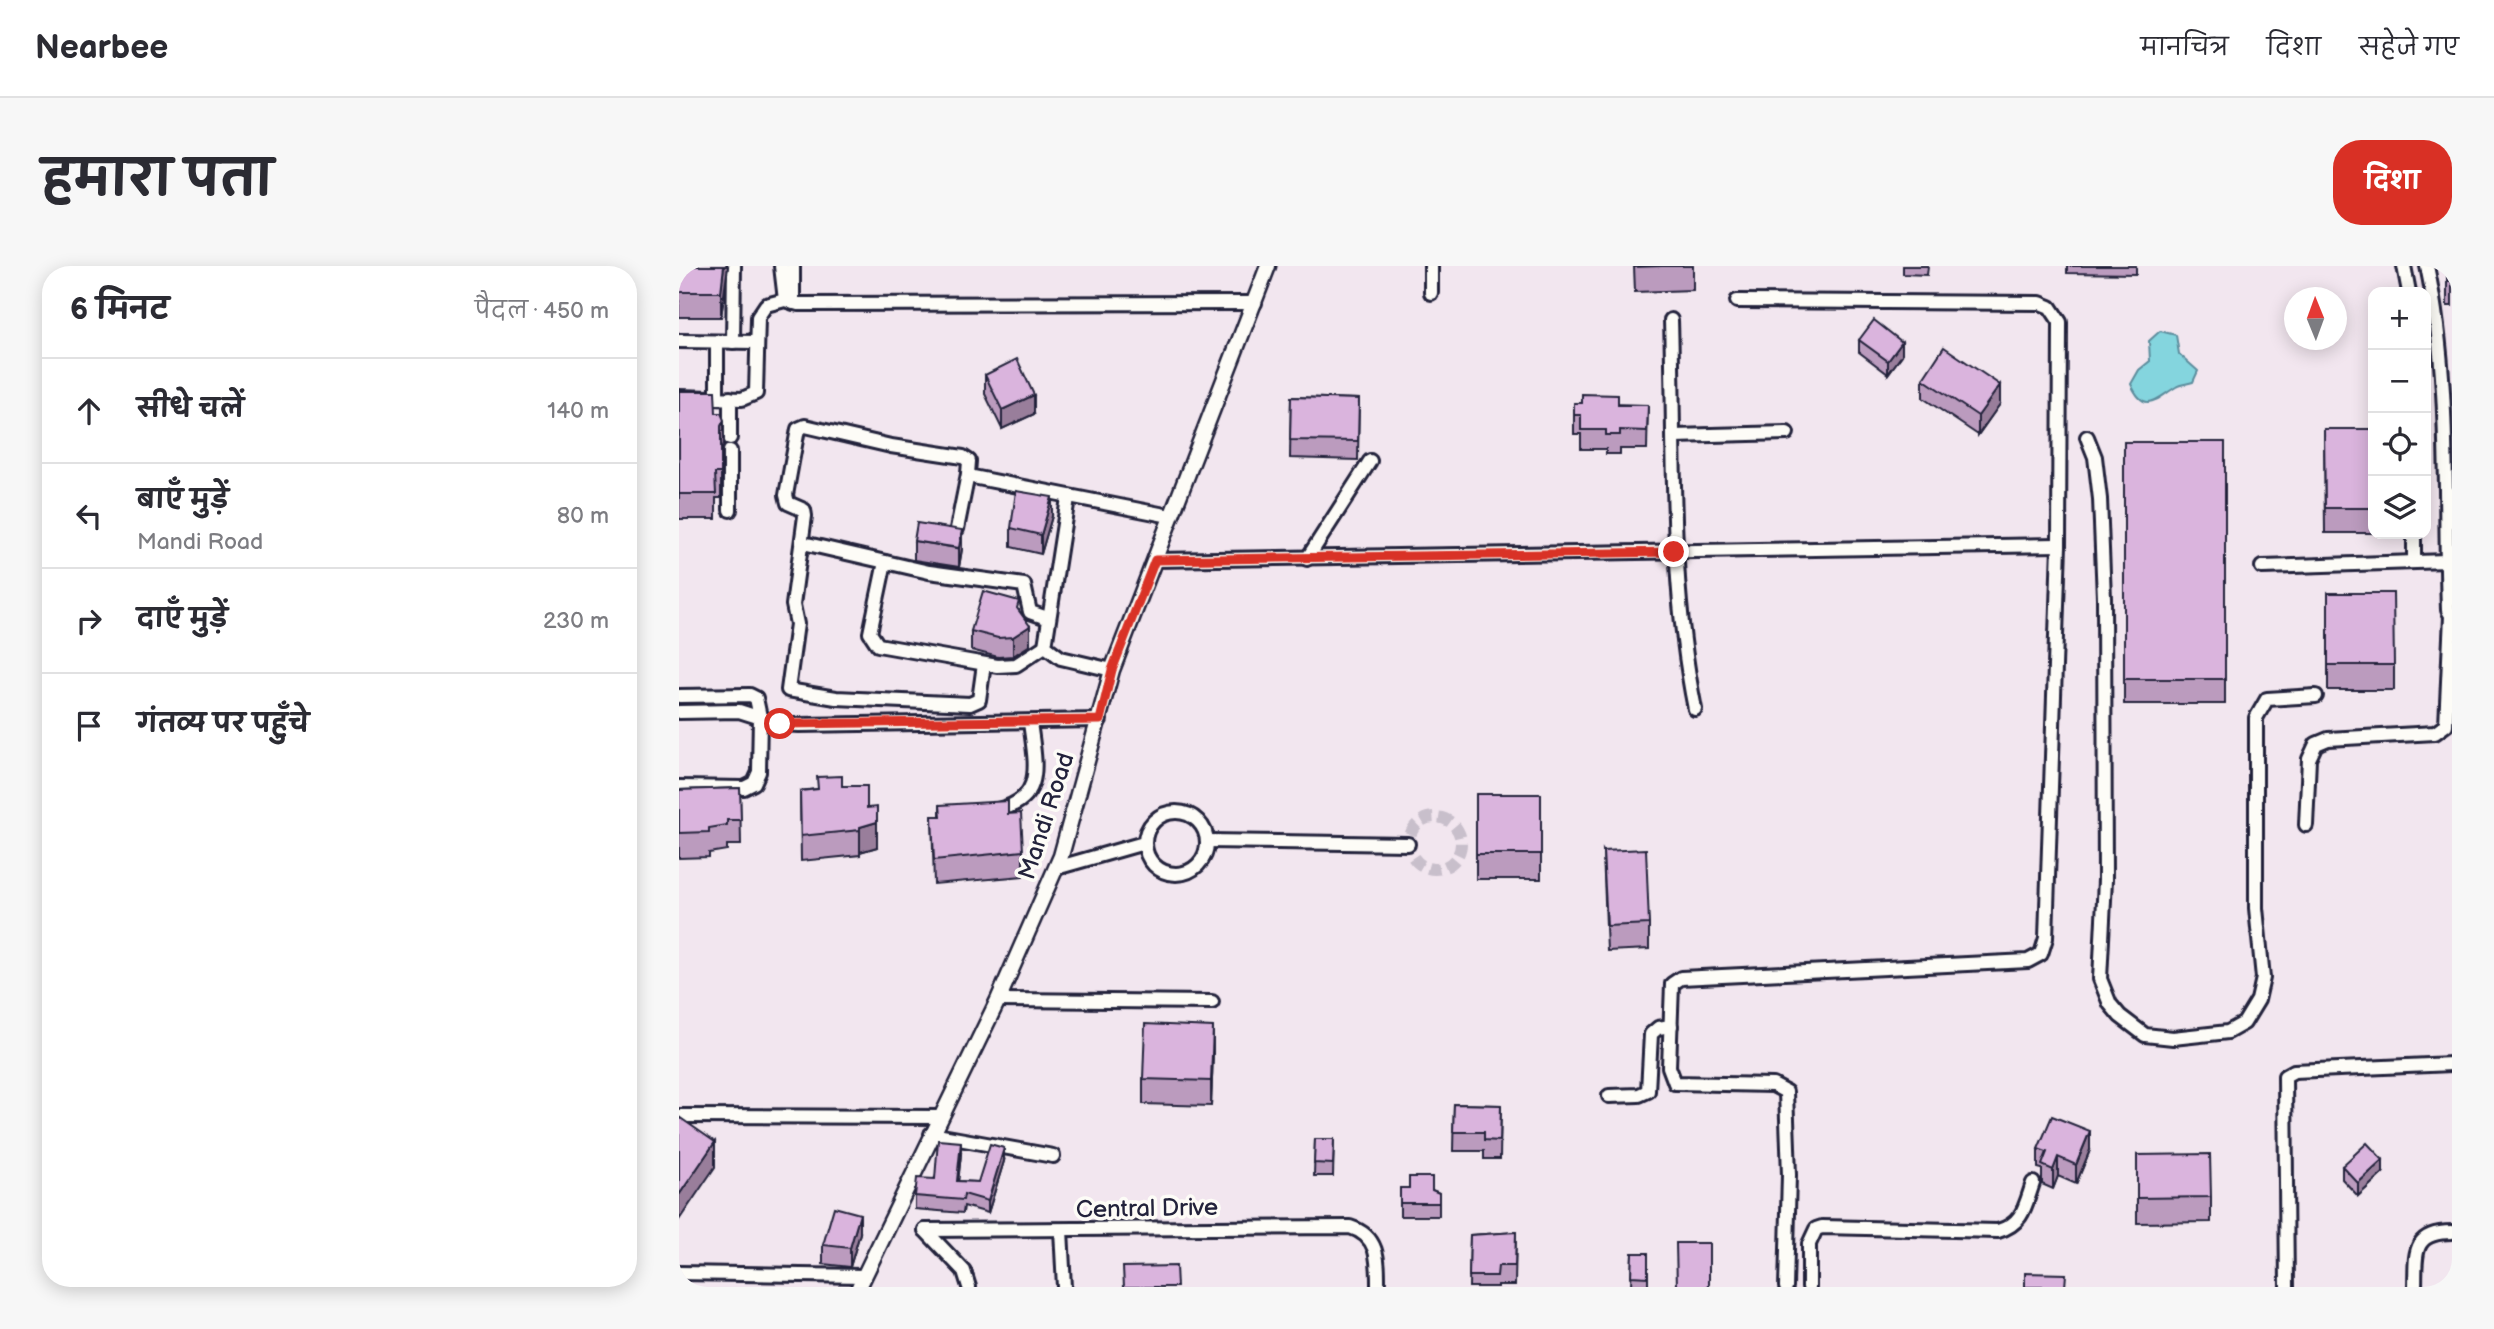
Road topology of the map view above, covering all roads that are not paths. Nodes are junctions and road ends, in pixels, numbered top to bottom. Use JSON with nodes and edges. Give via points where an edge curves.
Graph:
{"nodes":[{"id":1,"x":734,"y":266,"type":"edge"},
{"id":2,"x":781,"y":266,"type":"edge"},
{"id":3,"x":793,"y":266,"type":"edge"},
{"id":4,"x":1268,"y":266,"type":"edge"},
{"id":5,"x":1431,"y":266,"type":"edge"},
{"id":6,"x":2404,"y":266,"type":"edge"},
{"id":7,"x":2427,"y":266,"type":"edge"},
{"id":8,"x":2408,"y":287,"type":"edge"},
{"id":9,"x":1431,"y":293,"type":"dead end"},
{"id":10,"x":1737,"y":300,"type":"dead end"},
{"id":11,"x":789,"y":301,"type":"junction"},
{"id":12,"x":1255,"y":303,"type":"junction"},
{"id":13,"x":1671,"y":320,"type":"dead end"},
{"id":14,"x":679,"y":341,"type":"edge"},
{"id":15,"x":717,"y":342,"type":"junction"},
{"id":16,"x":733,"y":342,"type":"junction"},
{"id":17,"x":757,"y":342,"type":"junction"},
{"id":18,"x":679,"y":397,"type":"edge"},
{"id":19,"x":723,"y":398,"type":"junction"},
{"id":20,"x":2448,"y":412,"type":"edge"},
{"id":21,"x":1787,"y":433,"type":"dead end"},
{"id":22,"x":1674,"y":436,"type":"junction"},
{"id":23,"x":2087,"y":437,"type":"dead end"},
{"id":24,"x":1370,"y":461,"type":"dead end"},
{"id":25,"x":968,"y":474,"type":"junction"},
{"id":26,"x":1068,"y":498,"type":"junction"},
{"id":27,"x":730,"y":510,"type":"dead end"},
{"id":28,"x":1170,"y":516,"type":"junction"},
{"id":29,"x":957,"y":529,"type":"edge"},
{"id":30,"x":2414,"y":539,"type":"edge"},
{"id":31,"x":803,"y":543,"type":"junction"},
{"id":32,"x":2059,"y":545,"type":"junction"},
{"id":33,"x":1674,"y":552,"type":"junction"},
{"id":34,"x":1307,"y":559,"type":"junction"},
{"id":35,"x":1155,"y":560,"type":"junction"},
{"id":36,"x":2447,"y":561,"type":"junction"},
{"id":37,"x":885,"y":562,"type":"junction"},
{"id":38,"x":2414,"y":562,"type":"junction"},
{"id":39,"x":2262,"y":567,"type":"dead end"},
{"id":40,"x":2451,"y":617,"type":"edge"},
{"id":41,"x":1047,"y":618,"type":"junction"},
{"id":42,"x":1045,"y":646,"type":"junction"},
{"id":43,"x":984,"y":664,"type":"junction"},
{"id":44,"x":1112,"y":670,"type":"junction"},
{"id":45,"x":679,"y":696,"type":"edge"},
{"id":46,"x":2316,"y":696,"type":"dead end"},
{"id":47,"x":1695,"y":709,"type":"dead end"},
{"id":48,"x":679,"y":712,"type":"edge"},
{"id":49,"x":760,"y":717,"type":"junction"},
{"id":50,"x":1100,"y":720,"type":"junction"},
{"id":51,"x":1030,"y":722,"type":"junction"},
{"id":52,"x":679,"y":788,"type":"edge"},
{"id":53,"x":980,"y":813,"type":"edge"},
{"id":54,"x":2307,"y":825,"type":"dead end"},
{"id":55,"x":1207,"y":841,"type":"junction"},
{"id":56,"x":1144,"y":843,"type":"junction"},
{"id":57,"x":1408,"y":844,"type":"dead end"},
{"id":58,"x":1056,"y":868,"type":"junction"},
{"id":59,"x":998,"y":1000,"type":"junction"},
{"id":60,"x":1212,"y":1002,"type":"dead end"},
{"id":61,"x":1671,"y":1026,"type":"junction"},
{"id":62,"x":2452,"y":1064,"type":"edge"},
{"id":63,"x":1609,"y":1096,"type":"dead end"},
{"id":64,"x":679,"y":1116,"type":"edge"},
{"id":65,"x":941,"y":1117,"type":"junction"},
{"id":66,"x":932,"y":1134,"type":"junction"},
{"id":67,"x":1053,"y":1156,"type":"dead end"},
{"id":68,"x":2033,"y":1183,"type":"dead end"},
{"id":69,"x":1061,"y":1230,"type":"junction"},
{"id":70,"x":2452,"y":1232,"type":"edge"},
{"id":71,"x":679,"y":1273,"type":"edge"},
{"id":72,"x":862,"y":1281,"type":"edge"},
{"id":73,"x":969,"y":1287,"type":"edge"},
{"id":74,"x":1064,"y":1287,"type":"edge"},
{"id":75,"x":1378,"y":1287,"type":"edge"},
{"id":76,"x":1786,"y":1287,"type":"edge"},
{"id":77,"x":1809,"y":1287,"type":"edge"},
{"id":78,"x":2287,"y":1287,"type":"edge"},
{"id":79,"x":2415,"y":1287,"type":"edge"}],
"edges":[{"from":1,"to":16,"type":"street"},
{"from":2,"to":11,"type":"street"},
{"from":3,"to":11,"type":"street"},
{"from":4,"to":12,"type":"street","name":"Mandi Road"},
{"from":5,"to":9,"type":"street"},
{"from":6,"to":8,"type":"street"},
{"from":7,"to":20,"type":"street"},
{"from":10,"to":32,"type":"street","via":[[2040,303],[2050,307],[2060,322]]},
{"from":11,"to":12,"type":"street"},
{"from":11,"to":17,"type":"street","via":[[760,310]]},
{"from":12,"to":28,"type":"street","name":"Mandi Road"},
{"from":13,"to":22,"type":"street"},
{"from":14,"to":15,"type":"street"},
{"from":15,"to":16,"type":"street"},
{"from":15,"to":19,"type":"street"},
{"from":16,"to":17,"type":"street"},
{"from":17,"to":19,"type":"street","via":[[756,393]]},
{"from":18,"to":19,"type":"street"},
{"from":19,"to":27,"type":"street","via":[[730,444]]},
{"from":20,"to":36,"type":"street"},
{"from":21,"to":22,"type":"street"},
{"from":22,"to":33,"type":"street"},
{"from":23,"to":46,"type":"street","via":[[2095,457],[2100,499],[2104,598],[2105,880],[2100,979],[2110,1004],[2145,1035],[2173,1038],[2228,1032],[2244,1023],[2253,1010],[2263,978],[2256,908],[2256,718],[2267,699]]},
{"from":24,"to":34,"type":"street"},
{"from":25,"to":26,"type":"street"},
{"from":25,"to":29,"type":"street"},
{"from":25,"to":31,"type":"street","via":[[966,458],[800,427],[786,495],[788,503],[804,512]]},
{"from":26,"to":28,"type":"street"},
{"from":26,"to":41,"type":"street"},
{"from":28,"to":35,"type":"street","name":"Mandi Road"},
{"from":30,"to":38,"type":"street"},
{"from":31,"to":37,"type":"street"},
{"from":31,"to":43,"type":"street","via":[[794,597],[797,624],[789,690],[836,698],[970,704],[979,700]]},
{"from":32,"to":33,"type":"street"},
{"from":32,"to":61,"type":"street","via":[[2042,954],[2028,961],[1676,978]]},
{"from":33,"to":34,"type":"street"},
{"from":33,"to":47,"type":"street","via":[[1682,647]]},
{"from":34,"to":35,"type":"street"},
{"from":35,"to":44,"type":"street","name":"Mandi Road"},
{"from":36,"to":38,"type":"street"},
{"from":36,"to":40,"type":"street"},
{"from":37,"to":41,"type":"street","via":[[1024,585],[1030,612]]},
{"from":37,"to":43,"type":"street","via":[[870,633],[874,643]]},
{"from":38,"to":39,"type":"street"},
{"from":40,"to":54,"type":"street","via":[[2446,725],[2435,733],[2328,738],[2316,744],[2309,759]]},
{"from":41,"to":42,"type":"street"},
{"from":42,"to":43,"type":"street","via":[[1016,665]]},
{"from":42,"to":44,"type":"street","via":[[1062,658]]},
{"from":44,"to":50,"type":"street","name":"Mandi Road"},
{"from":45,"to":49,"type":"street","via":[[750,695],[756,698]]},
{"from":48,"to":49,"type":"street","via":[[739,711]]},
{"from":49,"to":51,"type":"street","via":[[799,725]]},
{"from":49,"to":52,"type":"street","via":[[759,772],[754,783],[744,788]]},
{"from":50,"to":51,"type":"street"},
{"from":50,"to":58,"type":"street","name":"Mandi Road"},
{"from":51,"to":53,"type":"street","via":[[1036,770],[1033,785],[1012,806]]},
{"from":55,"to":56,"type":"street","via":[[1193,817],[1175,812],[1150,825]]},
{"from":55,"to":56,"type":"street","via":[[1202,860],[1186,873],[1176,874],[1151,862]]},
{"from":55,"to":57,"type":"street"},
{"from":56,"to":58,"type":"street"},
{"from":58,"to":59,"type":"street","name":"Mandi Road"},
{"from":59,"to":60,"type":"street"},
{"from":59,"to":65,"type":"street","name":"Mandi Road"},
{"from":61,"to":63,"type":"street","via":[[1651,1034],[1648,1091]]},
{"from":61,"to":76,"type":"street","via":[[1670,1073],[1675,1083],[1773,1085],[1786,1092]]},
{"from":62,"to":78,"type":"street","via":[[2294,1071],[2285,1076]]},
{"from":64,"to":65,"type":"street"},
{"from":65,"to":66,"type":"street","name":"Mandi Road"},
{"from":66,"to":67,"type":"street"},
{"from":66,"to":72,"type":"street","name":"Mandi Road"},
{"from":68,"to":77,"type":"street","via":[[2022,1216],[2013,1227],[1998,1231],[1816,1229],[1809,1244]]},
{"from":69,"to":73,"type":"street","name":"Central Drive","via":[[925,1230],[964,1271]]},
{"from":69,"to":74,"type":"street"},
{"from":69,"to":75,"type":"street","name":"Central Drive","via":[[1350,1227],[1368,1235],[1378,1261]]},
{"from":70,"to":79,"type":"street","via":[[2436,1232],[2421,1241]]},
{"from":71,"to":72,"type":"street"}]}
